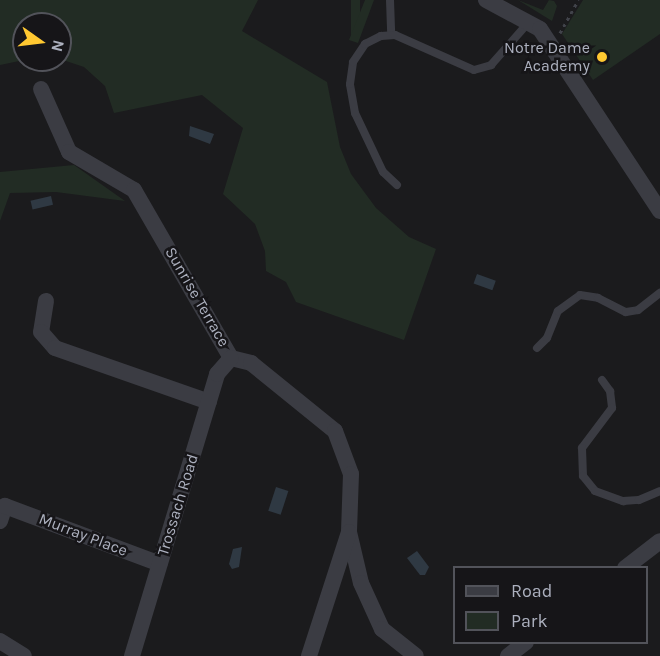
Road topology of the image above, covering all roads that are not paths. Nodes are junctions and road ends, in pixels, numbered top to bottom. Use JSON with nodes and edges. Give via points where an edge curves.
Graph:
{"nodes":[{"id":1,"x":390,"y":0,"type":"edge"},
{"id":2,"x":486,"y":0,"type":"edge"},
{"id":3,"x":528,"y":23,"type":"junction"},
{"id":4,"x":391,"y":35,"type":"junction"},
{"id":5,"x":41,"y":89,"type":"dead end"},
{"id":6,"x":397,"y":185,"type":"dead end"},
{"id":7,"x":660,"y":211,"type":"edge"},
{"id":8,"x":660,"y":293,"type":"edge"},
{"id":9,"x":46,"y":301,"type":"dead end"},
{"id":10,"x":537,"y":348,"type":"dead end"},
{"id":11,"x":231,"y":358,"type":"junction"},
{"id":12,"x":602,"y":380,"type":"dead end"},
{"id":13,"x":209,"y":402,"type":"junction"},
{"id":14,"x":660,"y":490,"type":"edge"},
{"id":15,"x":3,"y":514,"type":"edge"},
{"id":16,"x":349,"y":532,"type":"junction"},
{"id":17,"x":660,"y":541,"type":"edge"},
{"id":18,"x":160,"y":564,"type":"junction"},
{"id":19,"x":626,"y":566,"type":"edge"},
{"id":20,"x":0,"y":641,"type":"edge"},
{"id":21,"x":523,"y":644,"type":"edge"},
{"id":22,"x":24,"y":656,"type":"edge"},
{"id":23,"x":132,"y":656,"type":"edge"},
{"id":24,"x":309,"y":656,"type":"edge"},
{"id":25,"x":416,"y":656,"type":"edge"},
{"id":26,"x":508,"y":656,"type":"edge"}],
"edges":[{"from":1,"to":4,"type":"lane"},
{"from":2,"to":3,"type":"street"},
{"from":3,"to":4,"type":"lane","via":[[491,65],[474,70]]},
{"from":3,"to":7,"type":"street","via":[[540,29]]},
{"from":4,"to":6,"type":"lane","via":[[366,44],[353,62],[350,84],[355,113],[375,157]]},
{"from":5,"to":11,"type":"street","name":"Sunrise Terrace","via":[[69,152],[134,190]]},
{"from":8,"to":10,"type":"lane","via":[[638,310],[626,312],[598,298],[580,295],[558,311],[547,338]]},
{"from":9,"to":13,"type":"street","via":[[40,332],[55,348]]},
{"from":11,"to":13,"type":"street","name":"Trossach Road","via":[[219,370]]},
{"from":11,"to":16,"type":"street","name":"Sunrise Terrace","via":[[251,363],[335,431],[351,474]]},
{"from":12,"to":14,"type":"lane","via":[[610,391],[612,408],[582,448],[583,476],[595,491],[623,501],[639,500]]},
{"from":13,"to":18,"type":"street","name":"Trossach Road"},
{"from":15,"to":18,"type":"street","name":"Murray Place"},
{"from":16,"to":24,"type":"street"},
{"from":16,"to":25,"type":"street","name":"Sunrise Terrace","via":[[361,583],[382,629]]},
{"from":17,"to":19,"type":"street"},
{"from":18,"to":23,"type":"street","name":"Trossach Road"},
{"from":20,"to":22,"type":"street"},
{"from":21,"to":26,"type":"street"}]}
